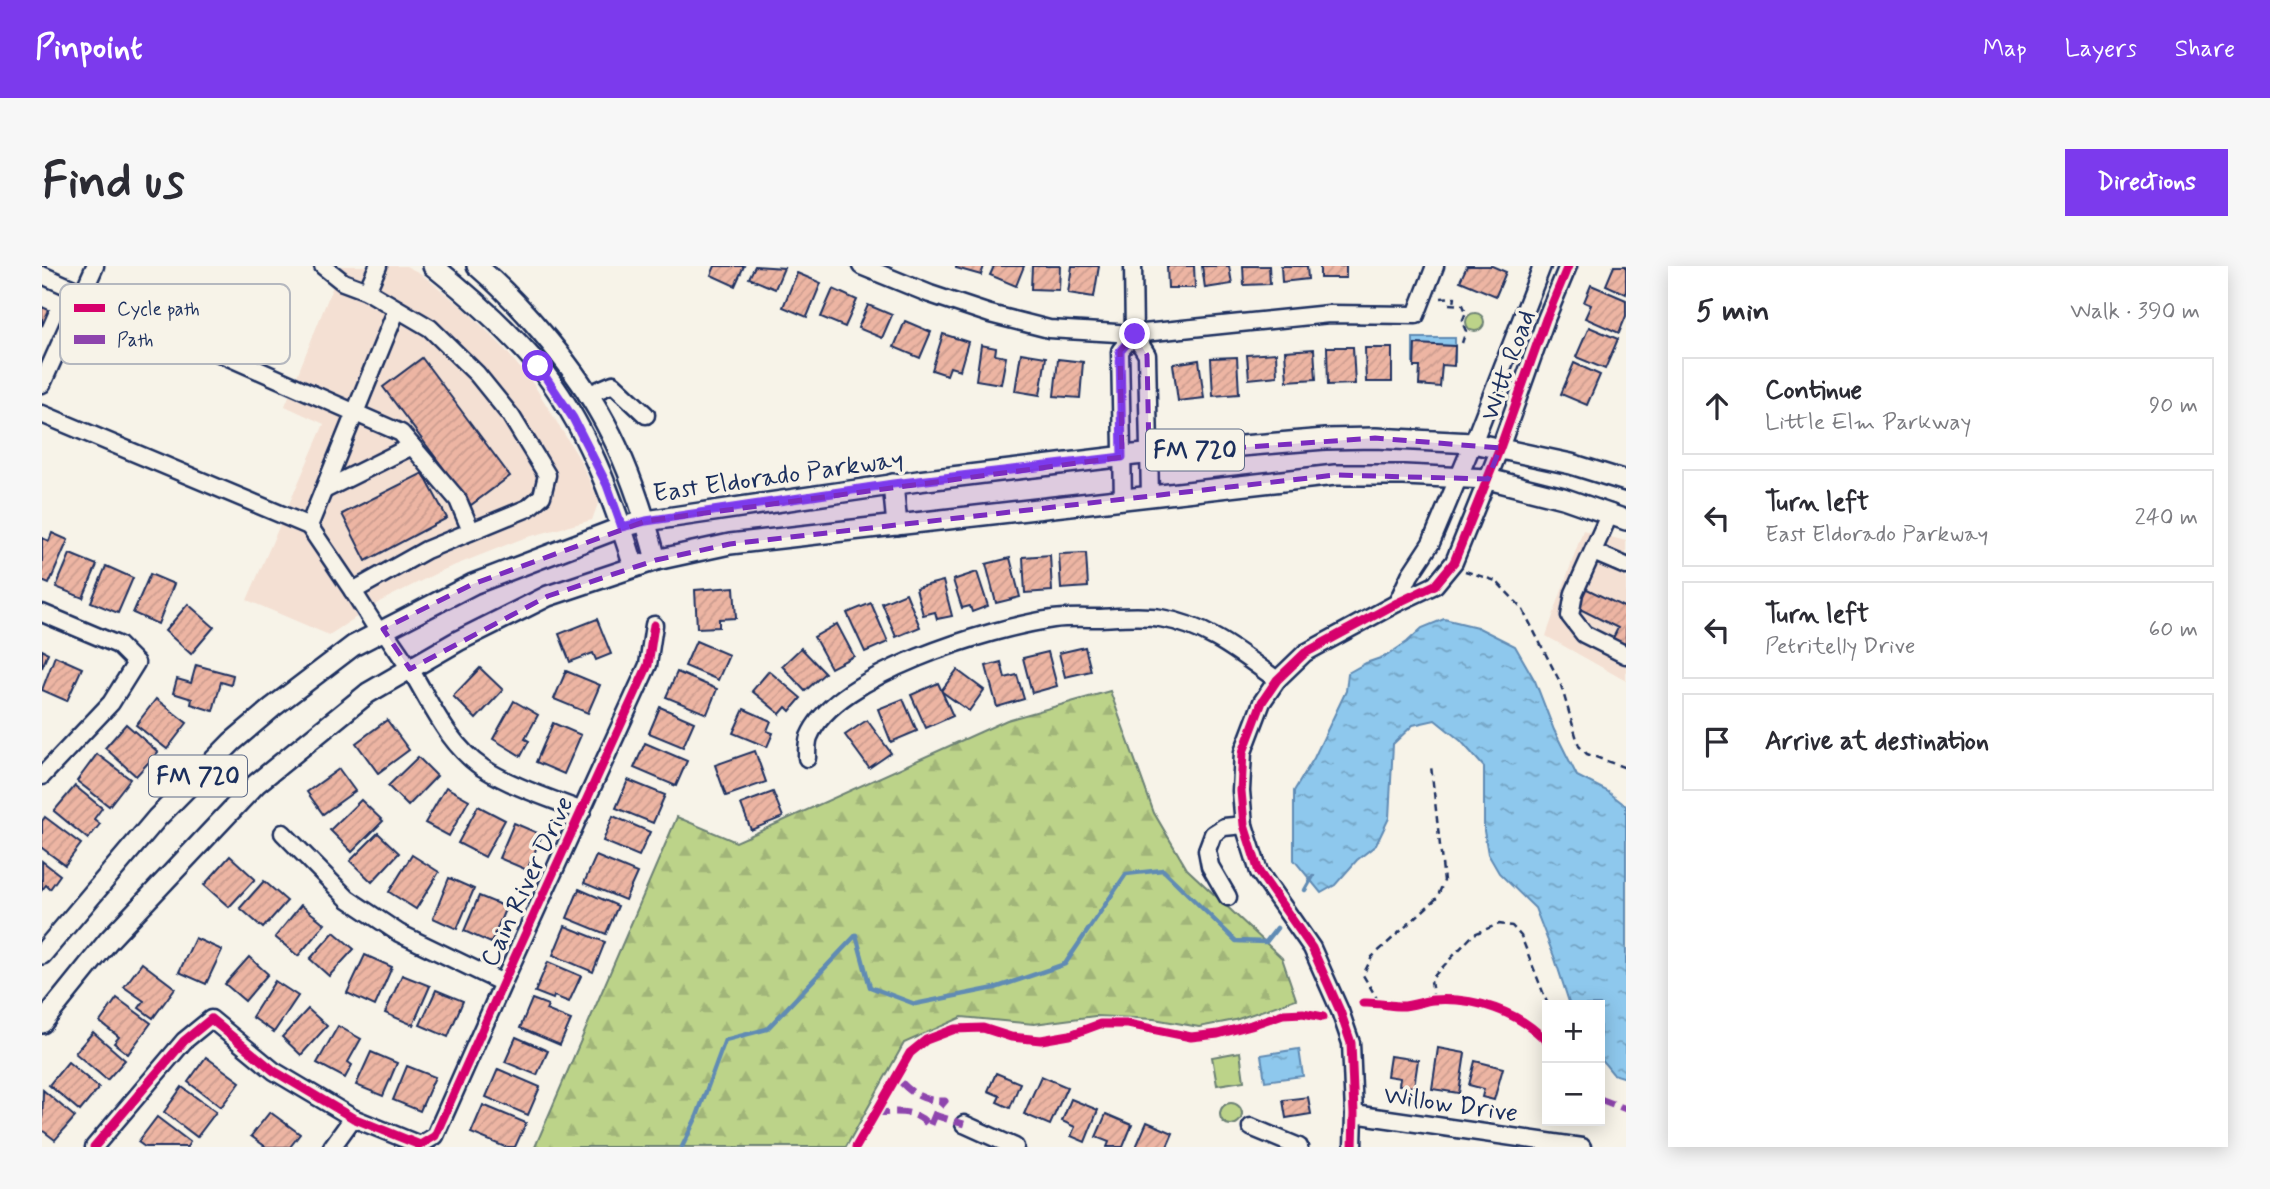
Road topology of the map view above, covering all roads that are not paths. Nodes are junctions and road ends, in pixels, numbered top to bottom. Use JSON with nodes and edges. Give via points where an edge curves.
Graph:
{"nodes":[{"id":1,"x":95,"y":266,"type":"edge"},
{"id":2,"x":323,"y":266,"type":"edge"},
{"id":3,"x":378,"y":266,"type":"edge"},
{"id":4,"x":433,"y":266,"type":"edge"},
{"id":5,"x":477,"y":266,"type":"edge"},
{"id":6,"x":862,"y":266,"type":"edge"},
{"id":7,"x":1133,"y":266,"type":"edge"},
{"id":8,"x":1435,"y":266,"type":"edge"},
{"id":9,"x":1542,"y":266,"type":"edge"},
{"id":10,"x":1568,"y":266,"type":"edge"},
{"id":11,"x":42,"y":275,"type":"edge"},
{"id":12,"x":63,"y":284,"type":"edge"},
{"id":13,"x":88,"y":284,"type":"edge"},
{"id":14,"x":367,"y":291,"type":"junction"},
{"id":15,"x":397,"y":309,"type":"junction"},
{"id":16,"x":1135,"y":334,"type":"junction"},
{"id":17,"x":60,"y":345,"type":"edge"},
{"id":18,"x":242,"y":364,"type":"edge"},
{"id":19,"x":42,"y":384,"type":"edge"},
{"id":20,"x":587,"y":395,"type":"junction"},
{"id":21,"x":42,"y":414,"type":"edge"},
{"id":22,"x":354,"y":414,"type":"junction"},
{"id":23,"x":646,"y":415,"type":"dead end"},
{"id":24,"x":1473,"y":443,"type":"junction"},
{"id":25,"x":412,"y":446,"type":"junction"},
{"id":26,"x":1500,"y":448,"type":"junction"},
{"id":27,"x":1149,"y":454,"type":"junction"},
{"id":28,"x":1122,"y":457,"type":"junction"},
{"id":29,"x":1459,"y":476,"type":"junction"},
{"id":30,"x":1488,"y":479,"type":"junction"},
{"id":31,"x":1626,"y":481,"type":"edge"},
{"id":32,"x":893,"y":484,"type":"junction"},
{"id":33,"x":324,"y":490,"type":"junction"},
{"id":34,"x":1150,"y":496,"type":"junction"},
{"id":35,"x":1123,"y":499,"type":"junction"},
{"id":36,"x":1618,"y":517,"type":"edge"},
{"id":37,"x":646,"y":521,"type":"junction"},
{"id":38,"x":897,"y":525,"type":"junction"},
{"id":39,"x":309,"y":526,"type":"junction"},
{"id":40,"x":622,"y":527,"type":"junction"},
{"id":41,"x":471,"y":531,"type":"junction"},
{"id":42,"x":1593,"y":552,"type":"junction"},
{"id":43,"x":656,"y":560,"type":"junction"},
{"id":44,"x":1626,"y":566,"type":"edge"},
{"id":45,"x":634,"y":567,"type":"junction"},
{"id":46,"x":354,"y":591,"type":"junction"},
{"id":47,"x":1397,"y":603,"type":"junction"},
{"id":48,"x":42,"y":613,"type":"edge"},
{"id":49,"x":654,"y":625,"type":"dead end"},
{"id":50,"x":381,"y":631,"type":"junction"},
{"id":51,"x":1626,"y":655,"type":"edge"},
{"id":52,"x":410,"y":669,"type":"junction"},
{"id":53,"x":1277,"y":680,"type":"junction"},
{"id":54,"x":807,"y":758,"type":"dead end"},
{"id":55,"x":42,"y":776,"type":"edge"},
{"id":56,"x":582,"y":811,"type":"junction"},
{"id":57,"x":1244,"y":825,"type":"junction"},
{"id":58,"x":283,"y":833,"type":"dead end"},
{"id":59,"x":1228,"y":897,"type":"dead end"},
{"id":60,"x":42,"y":954,"type":"edge"},
{"id":61,"x":503,"y":983,"type":"junction"},
{"id":62,"x":42,"y":1023,"type":"edge"},
{"id":63,"x":1354,"y":1114,"type":"junction"},
{"id":64,"x":353,"y":1118,"type":"junction"},
{"id":65,"x":964,"y":1124,"type":"dead end"},
{"id":66,"x":1251,"y":1127,"type":"dead end"},
{"id":67,"x":420,"y":1145,"type":"edge"},
{"id":68,"x":94,"y":1147,"type":"edge"},
{"id":69,"x":332,"y":1147,"type":"edge"},
{"id":70,"x":1015,"y":1147,"type":"edge"},
{"id":71,"x":1299,"y":1147,"type":"edge"},
{"id":72,"x":1353,"y":1147,"type":"edge"},
{"id":73,"x":1582,"y":1147,"type":"edge"}],
"edges":[{"from":1,"to":13,"type":"street"},
{"from":2,"to":14,"type":"street","via":[[342,282]]},
{"from":3,"to":14,"type":"street"},
{"from":4,"to":40,"type":"main road","via":[[467,293],[538,366],[573,418],[607,485]]},
{"from":5,"to":20,"type":"main road","via":[[522,310]]},
{"from":6,"to":16,"type":"street","via":[[930,294],[1049,329]]},
{"from":7,"to":16,"type":"street"},
{"from":8,"to":16,"type":"street","via":[[1416,315],[1329,314]]},
{"from":9,"to":24,"type":"street","name":"Witt Road"},
{"from":10,"to":26,"type":"street","name":"Witt Road"},
{"from":11,"to":12,"type":"street"},
{"from":14,"to":15,"type":"street"},
{"from":15,"to":22,"type":"street"},
{"from":15,"to":41,"type":"street","via":[[430,328],[477,374],[511,416],[547,475],[542,496],[528,508]]},
{"from":16,"to":27,"type":"street","via":[[1147,355]]},
{"from":16,"to":28,"type":"street","via":[[1120,351]]},
{"from":17,"to":19,"type":"street"},
{"from":18,"to":22,"type":"street"},
{"from":20,"to":23,"type":"street","via":[[613,384]]},
{"from":20,"to":37,"type":"main road","via":[[598,410]]},
{"from":21,"to":39,"type":"street"},
{"from":22,"to":25,"type":"street","via":[[401,433]]},
{"from":22,"to":33,"type":"street"},
{"from":24,"to":26,"type":"main road","name":"East Eldorado Parkway","number":"FM 720"},
{"from":24,"to":27,"type":"main road","name":"East Eldorado Parkway","number":"FM 720","via":[[1325,439]]},
{"from":24,"to":29,"type":"street","name":"Witt Road"},
{"from":25,"to":33,"type":"street"},
{"from":25,"to":41,"type":"street","via":[[458,500]]},
{"from":26,"to":30,"type":"street","name":"Witt Road"},
{"from":26,"to":31,"type":"main road","name":"East Eldorado Parkway","number":"FM 720"},
{"from":27,"to":28,"type":"main road","name":"East Eldorado Parkway","number":"FM 720"},
{"from":27,"to":34,"type":"street"},
{"from":28,"to":32,"type":"main road","name":"East Eldorado Parkway","number":"FM 720"},
{"from":28,"to":35,"type":"street"},
{"from":29,"to":30,"type":"main road","number":"FM 720"},
{"from":29,"to":34,"type":"main road","number":"FM 720","via":[[1335,475]]},
{"from":29,"to":47,"type":"street","name":"Witt Road","via":[[1431,543]]},
{"from":30,"to":36,"type":"main road","number":"FM 720"},
{"from":30,"to":47,"type":"street","name":"Witt Road","via":[[1454,562],[1435,585]]},
{"from":32,"to":37,"type":"main road","name":"East Eldorado Parkway","number":"FM 720"},
{"from":32,"to":38,"type":"main road"},
{"from":33,"to":39,"type":"street"},
{"from":34,"to":35,"type":"main road","number":"FM 720"},
{"from":35,"to":38,"type":"main road","number":"FM 720"},
{"from":36,"to":42,"type":"street"},
{"from":37,"to":40,"type":"main road","name":"East Eldorado Parkway","number":"FM 720"},
{"from":37,"to":43,"type":"main road"},
{"from":38,"to":43,"type":"main road","number":"FM 720","via":[[730,544]]},
{"from":39,"to":46,"type":"street"},
{"from":40,"to":45,"type":"main road"},
{"from":40,"to":50,"type":"main road","name":"East Eldorado Parkway","number":"FM 720","via":[[473,584]]},
{"from":41,"to":46,"type":"street","via":[[426,550]]},
{"from":42,"to":44,"type":"street"},
{"from":42,"to":51,"type":"street","via":[[1574,593],[1570,616],[1584,634]]},
{"from":43,"to":45,"type":"main road"},
{"from":45,"to":52,"type":"main road","via":[[548,596]]},
{"from":46,"to":50,"type":"street"},
{"from":47,"to":53,"type":"street","name":"Witt Road","via":[[1305,653]]},
{"from":48,"to":55,"type":"street","via":[[118,645],[136,663],[111,703]]},
{"from":49,"to":56,"type":"street","name":"Cain River Drive","via":[[648,665]]},
{"from":50,"to":52,"type":"street"},
{"from":50,"to":60,"type":"main road","name":"East Eldorado Parkway","number":"FM 720","via":[[353,646],[232,742],[157,818]]},
{"from":52,"to":56,"type":"street","via":[[446,731],[482,767]]},
{"from":52,"to":62,"type":"main road","via":[[368,693],[256,784],[109,940]]},
{"from":53,"to":54,"type":"street","via":[[1223,640],[1188,624],[1158,617],[1055,619],[957,642],[867,683],[829,709],[809,737]]},
{"from":53,"to":57,"type":"street","name":"Witt Road","via":[[1262,702],[1243,752]]},
{"from":56,"to":61,"type":"street","name":"Cain River Drive"},
{"from":57,"to":59,"type":"street","via":[[1224,827],[1213,834],[1207,850],[1210,866]]},
{"from":57,"to":63,"type":"street","name":"Witt Road","via":[[1259,872],[1312,948],[1340,1011],[1351,1043]]},
{"from":58,"to":61,"type":"street","via":[[348,899],[399,933]]},
{"from":61,"to":67,"type":"street","name":"Cain River Drive","via":[[435,1136]]},
{"from":63,"to":72,"type":"street","name":"Witt Road"},
{"from":63,"to":73,"type":"street","name":"Willow Drive"},
{"from":64,"to":67,"type":"street"},
{"from":64,"to":68,"type":"street","via":[[274,1071],[211,1019],[184,1041]]},
{"from":64,"to":69,"type":"street"},
{"from":65,"to":70,"type":"street"},
{"from":66,"to":71,"type":"street"}]}
